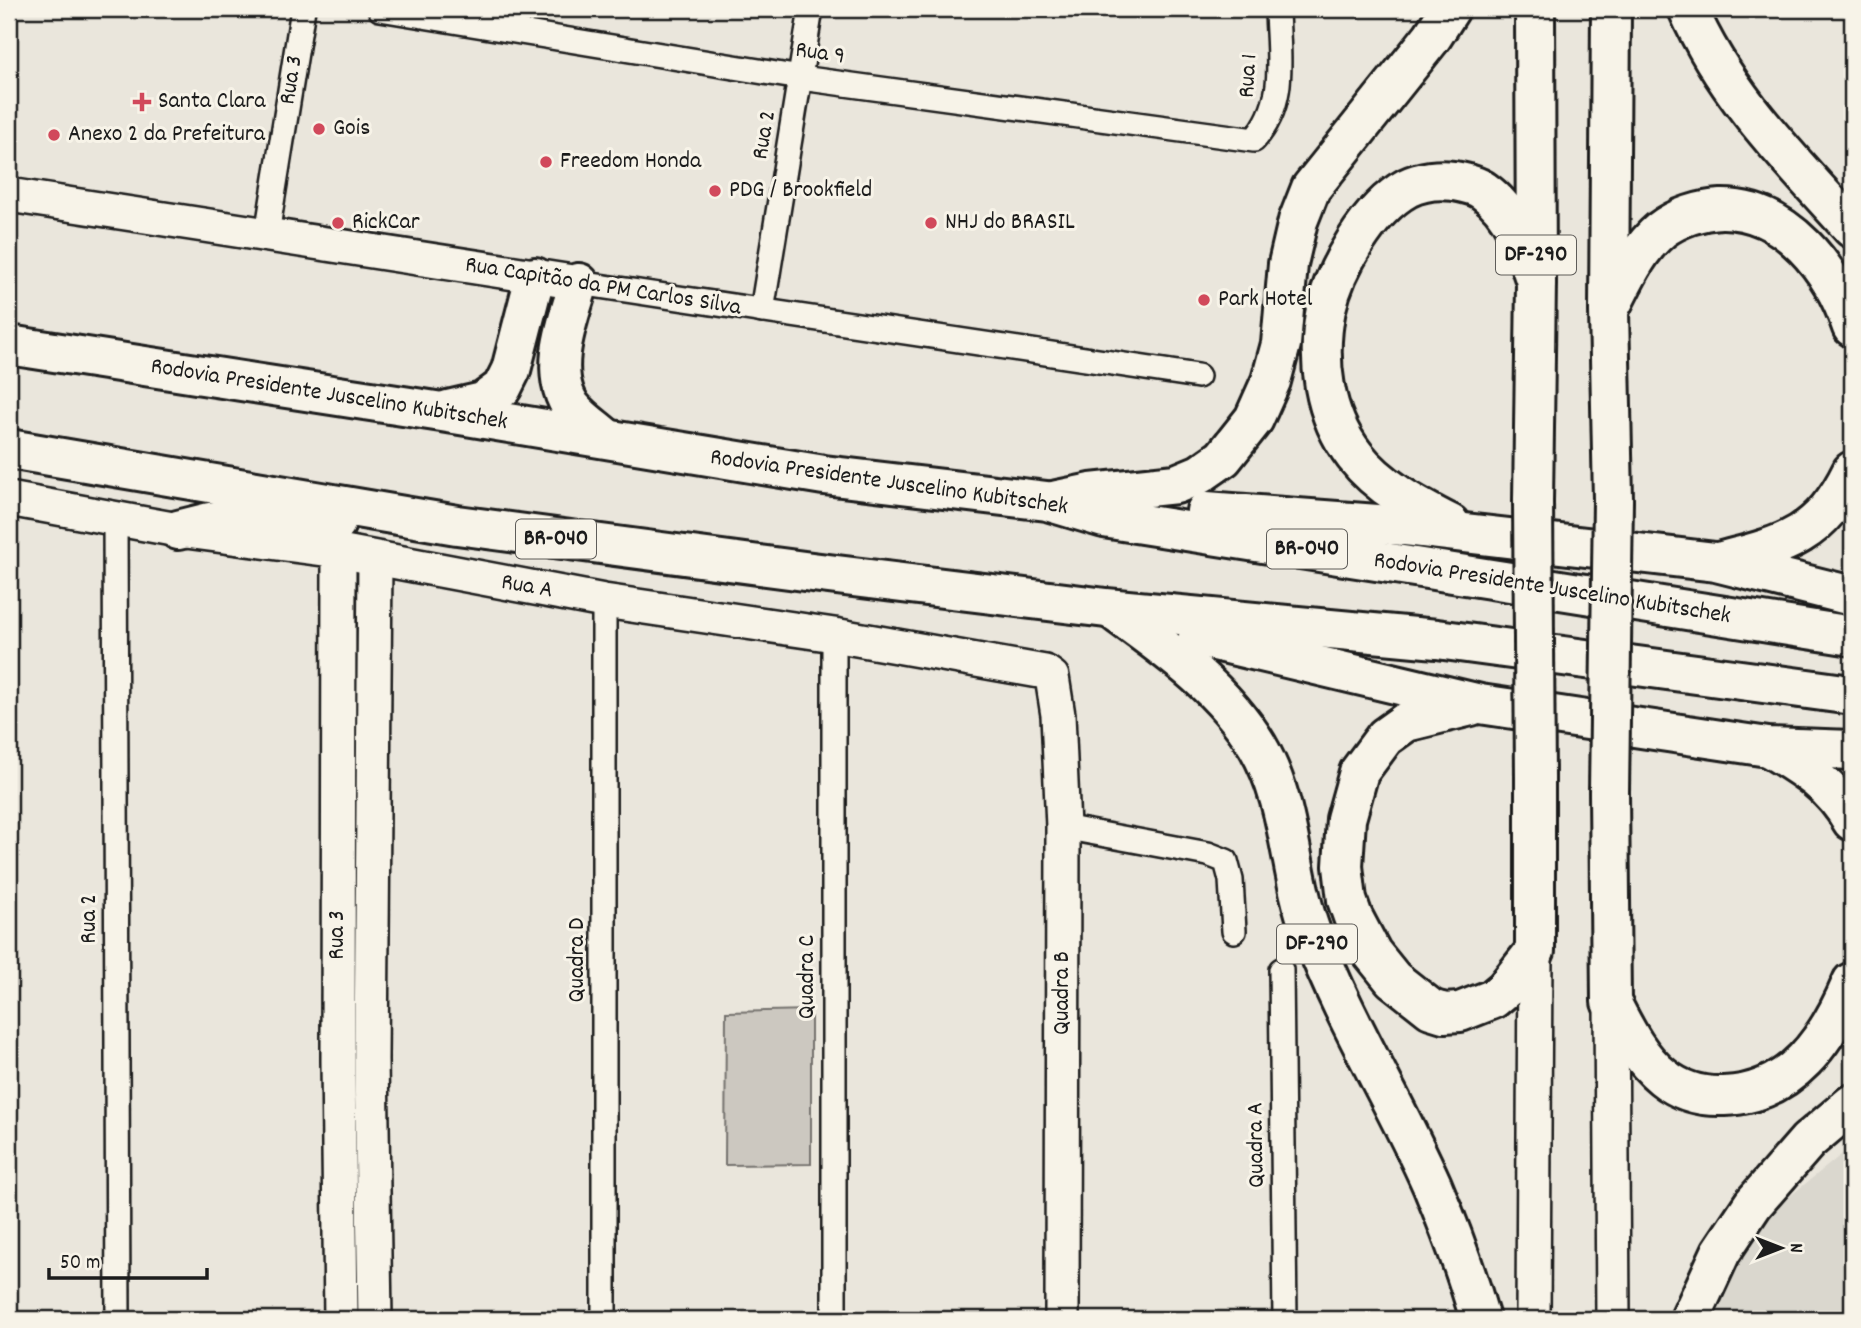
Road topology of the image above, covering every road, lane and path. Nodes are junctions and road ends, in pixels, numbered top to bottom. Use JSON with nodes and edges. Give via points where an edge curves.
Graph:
{"nodes":[{"id":1,"x":303,"y":9,"type":"edge"},
{"id":2,"x":380,"y":9,"type":"edge"},
{"id":3,"x":811,"y":9,"type":"edge"},
{"id":4,"x":1277,"y":9,"type":"edge"},
{"id":5,"x":1450,"y":9,"type":"edge"},
{"id":6,"x":1535,"y":9,"type":"edge"},
{"id":7,"x":1611,"y":9,"type":"edge"},
{"id":8,"x":1688,"y":9,"type":"edge"},
{"id":9,"x":801,"y":78,"type":"junction"},
{"id":10,"x":1254,"y":140,"type":"joint"},
{"id":11,"x":9,"y":195,"type":"edge"},
{"id":12,"x":1852,"y":228,"type":"edge"},
{"id":13,"x":267,"y":234,"type":"junction"},
{"id":14,"x":535,"y":277,"type":"junction"},
{"id":15,"x":1536,"y":282,"type":"junction"},
{"id":16,"x":579,"y":284,"type":"junction"},
{"id":17,"x":1609,"y":310,"type":"junction"},
{"id":18,"x":762,"y":311,"type":"junction"},
{"id":19,"x":1852,"y":327,"type":"edge"},
{"id":20,"x":9,"y":345,"type":"edge"},
{"id":21,"x":1198,"y":376,"type":"dead end"},
{"id":22,"x":442,"y":412,"type":"junction"},
{"id":23,"x":606,"y":438,"type":"junction"},
{"id":24,"x":9,"y":449,"type":"edge"},
{"id":25,"x":1852,"y":471,"type":"edge"},
{"id":26,"x":9,"y":499,"type":"edge"},
{"id":27,"x":1050,"y":501,"type":"junction"},
{"id":28,"x":115,"y":519,"type":"junction"},
{"id":29,"x":457,"y":525,"type":"junction"},
{"id":30,"x":178,"y":530,"type":"junction"},
{"id":31,"x":1468,"y":533,"type":"junction"},
{"id":32,"x":339,"y":551,"type":"junction"},
{"id":33,"x":375,"y":559,"type":"junction"},
{"id":34,"x":1716,"y":562,"type":"junction"},
{"id":35,"x":1852,"y":596,"type":"edge"},
{"id":36,"x":604,"y":601,"type":"junction"},
{"id":37,"x":1109,"y":608,"type":"junction"},
{"id":38,"x":834,"y":635,"type":"junction"},
{"id":39,"x":1852,"y":636,"type":"edge"},
{"id":40,"x":1045,"y":672,"type":"joint"},
{"id":41,"x":1852,"y":695,"type":"edge"},
{"id":42,"x":1480,"y":704,"type":"junction"},
{"id":43,"x":1768,"y":747,"type":"junction"},
{"id":44,"x":1852,"y":750,"type":"edge"},
{"id":45,"x":1852,"y":821,"type":"edge"},
{"id":46,"x":1063,"y":827,"type":"junction"},
{"id":47,"x":1234,"y":930,"type":"dead end"},
{"id":48,"x":1535,"y":951,"type":"junction"},
{"id":49,"x":1281,"y":970,"type":"dead end"},
{"id":50,"x":1852,"y":982,"type":"edge"},
{"id":51,"x":1611,"y":1002,"type":"junction"},
{"id":52,"x":371,"y":1060,"type":"junction"},
{"id":53,"x":338,"y":1061,"type":"junction"},
{"id":54,"x":1852,"y":1104,"type":"edge"},
{"id":55,"x":118,"y":1319,"type":"edge"},
{"id":56,"x":341,"y":1319,"type":"edge"},
{"id":57,"x":375,"y":1319,"type":"edge"},
{"id":58,"x":604,"y":1319,"type":"edge"},
{"id":59,"x":834,"y":1319,"type":"edge"},
{"id":60,"x":1062,"y":1319,"type":"edge"},
{"id":61,"x":1285,"y":1319,"type":"edge"},
{"id":62,"x":1480,"y":1319,"type":"edge"},
{"id":63,"x":1533,"y":1319,"type":"edge"},
{"id":64,"x":1613,"y":1319,"type":"edge"},
{"id":65,"x":1690,"y":1319,"type":"edge"}],
"edges":[{"from":1,"to":13,"type":"street","name":"Rua 3"},
{"from":2,"to":9,"type":"street","name":"Rua 9"},
{"from":3,"to":9,"type":"street","name":"Rua 2"},
{"from":4,"to":10,"type":"street","name":"Rua 1","via":[[1277,96],[1273,112]]},
{"from":5,"to":27,"type":"highway","via":[[1311,188],[1288,264],[1281,344],[1271,381],[1247,429],[1223,458],[1176,484]]},
{"from":6,"to":15,"type":"highway","number":"DF-290"},
{"from":7,"to":17,"type":"highway","number":"DF-290"},
{"from":8,"to":12,"type":"highway","via":[[1729,86]]},
{"from":9,"to":10,"type":"street","name":"Rua 9"},
{"from":9,"to":18,"type":"street","name":"Rua 2"},
{"from":11,"to":13,"type":"street","name":"Rua Capitão da PM Carlos Silva"},
{"from":13,"to":14,"type":"street","name":"Rua Capitão da PM Carlos Silva"},
{"from":14,"to":16,"type":"street","name":"Rua Capitão da PM Carlos Silva"},
{"from":14,"to":22,"type":"highway","via":[[502,388],[483,402]]},
{"from":15,"to":31,"type":"highway","via":[[1521,239],[1496,202],[1483,190],[1443,180],[1407,188],[1392,200],[1357,240],[1333,284],[1322,364],[1326,395],[1344,438],[1356,456],[1395,492]]},
{"from":15,"to":48,"type":"highway","number":"DF-290","bridge":true},
{"from":16,"to":18,"type":"street","name":"Rua Capitão da PM Carlos Silva"},
{"from":16,"to":23,"type":"highway","via":[[561,354],[562,382],[570,405]]},
{"from":17,"to":19,"type":"highway","number":"DF-290","via":[[1637,258],[1662,230],[1689,215],[1730,209],[1760,215],[1790,232],[1827,274]]},
{"from":17,"to":51,"type":"highway","number":"DF-290","bridge":true},
{"from":18,"to":21,"type":"street","name":"Rua Capitão da PM Carlos Silva"},
{"from":20,"to":22,"type":"highway","name":"Rodovia Presidente Juscelino Kubitschek","number":"BR-040"},
{"from":22,"to":23,"type":"highway","name":"Rodovia Presidente Juscelino Kubitschek","number":"BR-040"},
{"from":23,"to":27,"type":"highway","name":"Rodovia Presidente Juscelino Kubitschek","number":"BR-040","via":[[824,475]]},
{"from":24,"to":29,"type":"highway","number":"BR-040"},
{"from":25,"to":34,"type":"highway","via":[[1832,504],[1799,535],[1779,546]]},
{"from":26,"to":28,"type":"street","name":"Rua A"},
{"from":27,"to":31,"type":"highway"},
{"from":27,"to":39,"type":"highway","name":"Rodovia Presidente Juscelino Kubitschek","number":"BR-040","via":[[1104,518]]},
{"from":28,"to":30,"type":"street","name":"Rua A"},
{"from":28,"to":55,"type":"street","name":"Rua 2"},
{"from":29,"to":30,"type":"highway","via":[[234,520]]},
{"from":29,"to":37,"type":"highway","number":"BR-040"},
{"from":30,"to":32,"type":"street","name":"Rua A"},
{"from":31,"to":34,"type":"highway"},
{"from":32,"to":33,"type":"street","name":"Rua A"},
{"from":32,"to":53,"type":"street","name":"Rua 3"},
{"from":33,"to":36,"type":"street","name":"Rua A"},
{"from":33,"to":52,"type":"street","name":"Rua 3"},
{"from":34,"to":35,"type":"highway"},
{"from":36,"to":38,"type":"street","name":"Rua A"},
{"from":36,"to":58,"type":"street","name":"Quadra D"},
{"from":37,"to":41,"type":"highway","number":"BR-040","via":[[1437,639]]},
{"from":37,"to":42,"type":"highway","via":[[1184,633]]},
{"from":37,"to":62,"type":"highway","number":"DF-290","via":[[1184,663],[1241,721],[1258,747],[1284,809],[1298,891],[1311,932],[1432,1186]]},
{"from":38,"to":40,"type":"street","name":"Rua A"},
{"from":38,"to":59,"type":"street","name":"Quadra C"},
{"from":40,"to":46,"type":"street","name":"Quadra B","via":[[1055,687]]},
{"from":42,"to":43,"type":"highway"},
{"from":42,"to":48,"type":"highway","number":"DF-290","via":[[1406,722],[1371,753],[1359,772],[1346,819],[1347,900],[1361,936],[1393,979],[1431,1009],[1444,1013],[1473,1009],[1493,999]]},
{"from":43,"to":44,"type":"highway"},
{"from":43,"to":45,"type":"highway","via":[[1826,784]]},
{"from":46,"to":47,"type":"street","via":[[1226,861]]},
{"from":46,"to":60,"type":"street","name":"Quadra B"},
{"from":48,"to":63,"type":"street","number":"DF-290"},
{"from":49,"to":61,"type":"street","name":"Quadra A"},
{"from":50,"to":51,"type":"highway","via":[[1833,1022],[1800,1067],[1743,1096],[1688,1092],[1664,1077],[1644,1059]]},
{"from":51,"to":64,"type":"street","number":"DF-290"},
{"from":52,"to":53,"type":"street"},
{"from":52,"to":57,"type":"street","name":"Rua 3"},
{"from":53,"to":56,"type":"street","name":"Rua 3"},
{"from":54,"to":65,"type":"highway","via":[[1808,1141],[1754,1204],[1721,1252]]}]}
